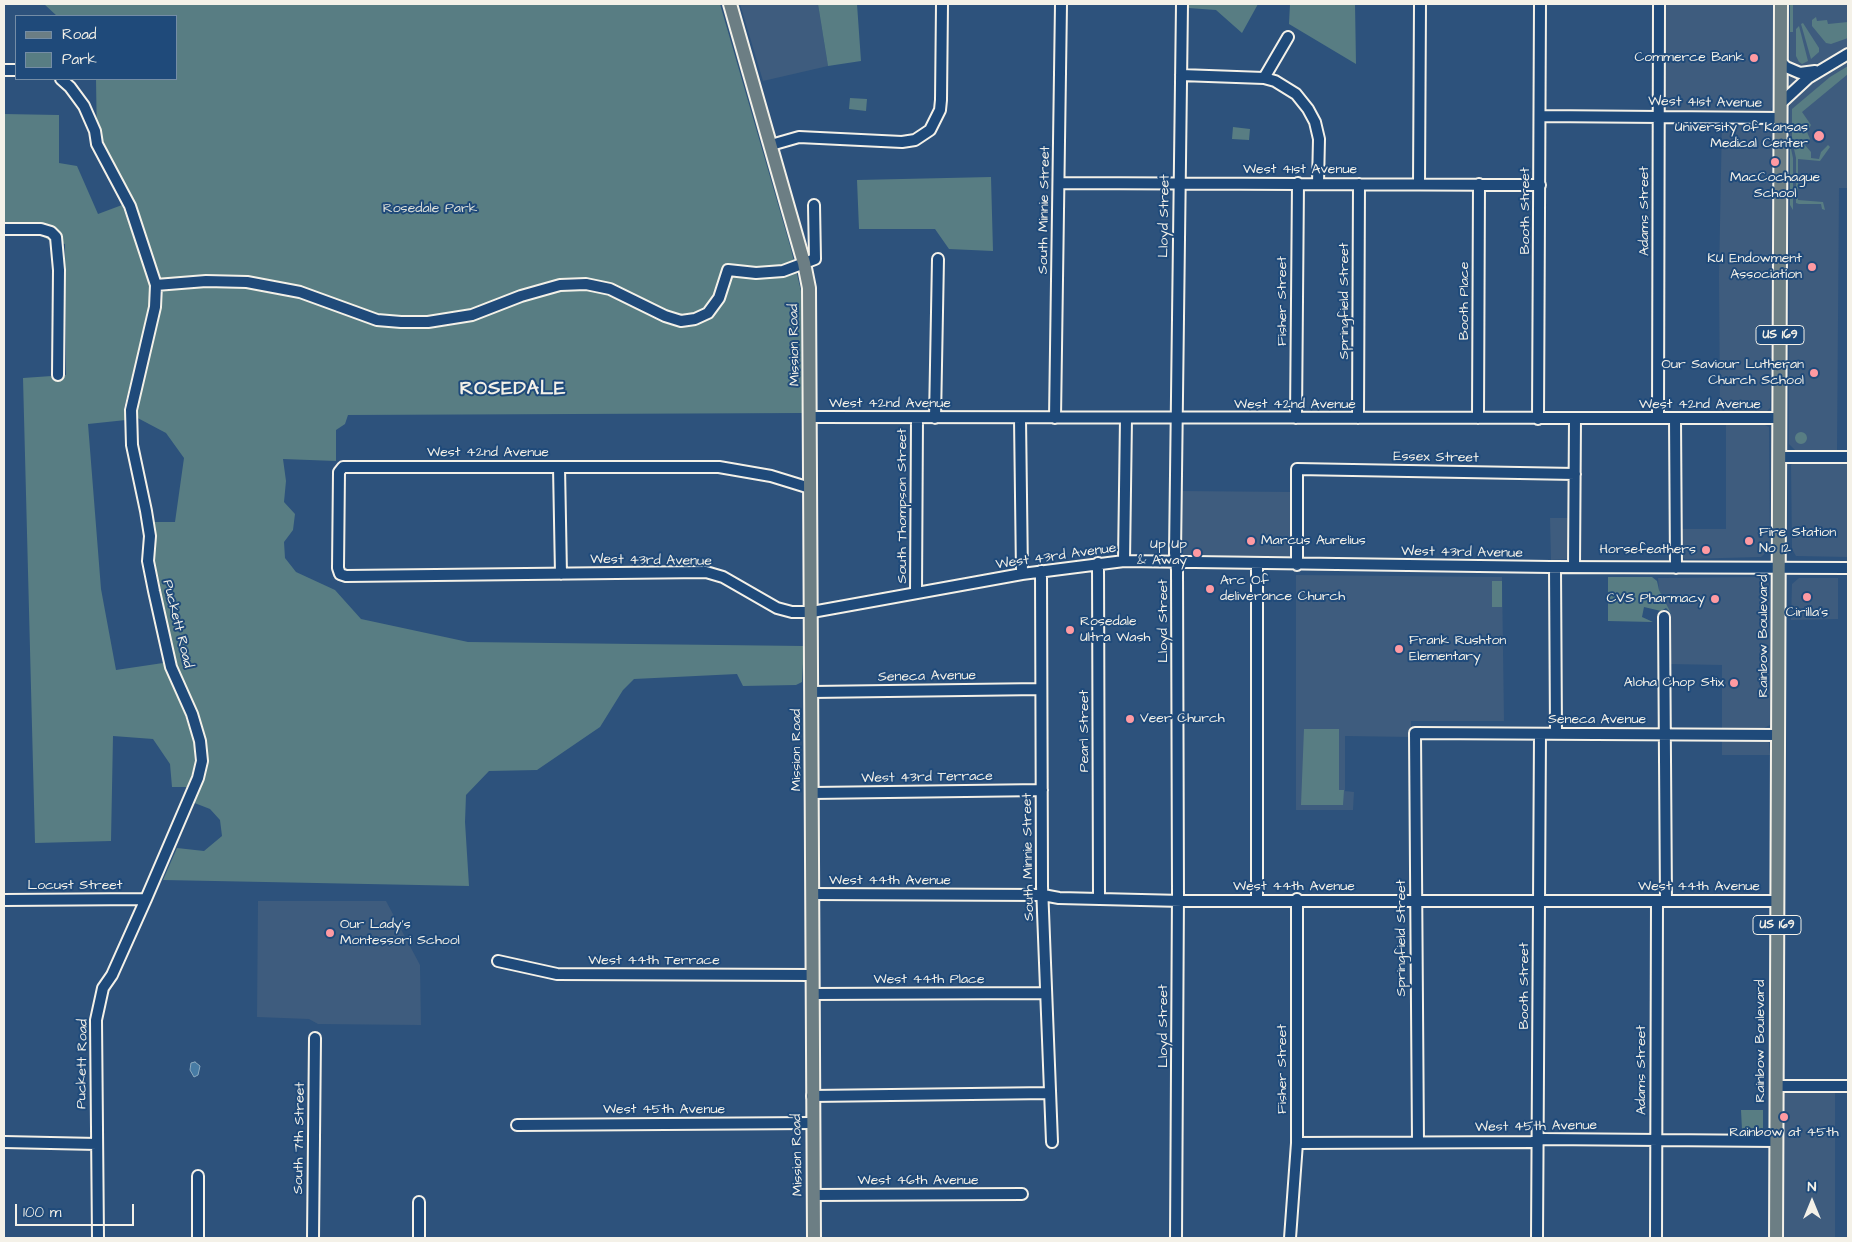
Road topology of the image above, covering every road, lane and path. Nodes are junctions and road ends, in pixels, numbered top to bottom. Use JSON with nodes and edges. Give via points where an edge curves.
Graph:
{"nodes":[{"id":1,"x":730,"y":4,"type":"edge"},
{"id":2,"x":942,"y":4,"type":"edge"},
{"id":3,"x":1061,"y":4,"type":"edge"},
{"id":4,"x":1182,"y":4,"type":"edge"},
{"id":5,"x":1420,"y":4,"type":"edge"},
{"id":6,"x":1540,"y":4,"type":"edge"},
{"id":7,"x":1659,"y":4,"type":"edge"},
{"id":8,"x":1781,"y":4,"type":"edge"},
{"id":9,"x":1288,"y":37,"type":"dead end"},
{"id":10,"x":1848,"y":54,"type":"edge"},
{"id":11,"x":1781,"y":62,"type":"junction"},
{"id":12,"x":1820,"y":69,"type":"junction"},
{"id":13,"x":1181,"y":75,"type":"junction"},
{"id":14,"x":1264,"y":78,"type":"junction"},
{"id":15,"x":63,"y":80,"type":"edge"},
{"id":16,"x":1781,"y":103,"type":"junction"},
{"id":17,"x":1540,"y":116,"type":"junction"},
{"id":18,"x":1659,"y":116,"type":"junction"},
{"id":19,"x":1781,"y":118,"type":"junction"},
{"id":20,"x":771,"y":145,"type":"junction"},
{"id":21,"x":1059,"y":183,"type":"junction"},
{"id":22,"x":1180,"y":183,"type":"junction"},
{"id":23,"x":1298,"y":183,"type":"junction"},
{"id":24,"x":1318,"y":183,"type":"junction"},
{"id":25,"x":1359,"y":184,"type":"junction"},
{"id":26,"x":1419,"y":184,"type":"junction"},
{"id":27,"x":1479,"y":184,"type":"junction"},
{"id":28,"x":1540,"y":185,"type":"junction"},
{"id":29,"x":814,"y":205,"type":"dead end"},
{"id":30,"x":4,"y":229,"type":"edge"},
{"id":31,"x":938,"y":259,"type":"dead end"},
{"id":32,"x":804,"y":263,"type":"junction"},
{"id":33,"x":156,"y":285,"type":"junction"},
{"id":34,"x":58,"y":375,"type":"dead end"},
{"id":35,"x":810,"y":417,"type":"junction"},
{"id":36,"x":917,"y":418,"type":"junction"},
{"id":37,"x":935,"y":418,"type":"junction"},
{"id":38,"x":1020,"y":418,"type":"junction"},
{"id":39,"x":1055,"y":418,"type":"junction"},
{"id":40,"x":1126,"y":418,"type":"junction"},
{"id":41,"x":1176,"y":418,"type":"junction"},
{"id":42,"x":1296,"y":418,"type":"junction"},
{"id":43,"x":1358,"y":418,"type":"junction"},
{"id":44,"x":1478,"y":418,"type":"junction"},
{"id":45,"x":1658,"y":418,"type":"junction"},
{"id":46,"x":1675,"y":418,"type":"junction"},
{"id":47,"x":1780,"y":418,"type":"junction"},
{"id":48,"x":1538,"y":419,"type":"junction"},
{"id":49,"x":1575,"y":419,"type":"junction"},
{"id":50,"x":1779,"y":457,"type":"junction"},
{"id":51,"x":1848,"y":457,"type":"edge"},
{"id":52,"x":559,"y":467,"type":"junction"},
{"id":53,"x":1575,"y":474,"type":"junction"},
{"id":54,"x":810,"y":488,"type":"junction"},
{"id":55,"x":1175,"y":561,"type":"junction"},
{"id":56,"x":1124,"y":562,"type":"junction"},
{"id":57,"x":1098,"y":563,"type":"junction"},
{"id":58,"x":1257,"y":564,"type":"junction"},
{"id":59,"x":1297,"y":565,"type":"junction"},
{"id":60,"x":1555,"y":567,"type":"junction"},
{"id":61,"x":1574,"y":567,"type":"junction"},
{"id":62,"x":1779,"y":567,"type":"junction"},
{"id":63,"x":1676,"y":568,"type":"junction"},
{"id":64,"x":1848,"y":568,"type":"edge"},
{"id":65,"x":1041,"y":571,"type":"junction"},
{"id":66,"x":340,"y":574,"type":"joint"},
{"id":67,"x":561,"y":574,"type":"junction"},
{"id":68,"x":1022,"y":574,"type":"junction"},
{"id":69,"x":916,"y":593,"type":"junction"},
{"id":70,"x":812,"y":612,"type":"junction"},
{"id":71,"x":1664,"y":617,"type":"dead end"},
{"id":72,"x":1041,"y":689,"type":"junction"},
{"id":73,"x":812,"y":692,"type":"junction"},
{"id":74,"x":1415,"y":733,"type":"joint"},
{"id":75,"x":1540,"y":734,"type":"junction"},
{"id":76,"x":1556,"y":734,"type":"junction"},
{"id":77,"x":1664,"y":734,"type":"junction"},
{"id":78,"x":1778,"y":734,"type":"junction"},
{"id":79,"x":1042,"y":790,"type":"junction"},
{"id":80,"x":812,"y":793,"type":"junction"},
{"id":81,"x":812,"y":894,"type":"junction"},
{"id":82,"x":1043,"y":895,"type":"junction"},
{"id":83,"x":1099,"y":898,"type":"junction"},
{"id":84,"x":146,"y":899,"type":"junction"},
{"id":85,"x":1296,"y":899,"type":"junction"},
{"id":86,"x":4,"y":900,"type":"edge"},
{"id":87,"x":1257,"y":900,"type":"junction"},
{"id":88,"x":1178,"y":901,"type":"junction"},
{"id":89,"x":1539,"y":901,"type":"junction"},
{"id":90,"x":1661,"y":901,"type":"junction"},
{"id":91,"x":1777,"y":901,"type":"junction"},
{"id":92,"x":1416,"y":902,"type":"junction"},
{"id":93,"x":498,"y":961,"type":"dead end"},
{"id":94,"x":812,"y":975,"type":"junction"},
{"id":95,"x":1045,"y":993,"type":"junction"},
{"id":96,"x":812,"y":994,"type":"junction"},
{"id":97,"x":315,"y":1038,"type":"dead end"},
{"id":98,"x":1776,"y":1086,"type":"junction"},
{"id":99,"x":1848,"y":1086,"type":"edge"},
{"id":100,"x":1050,"y":1093,"type":"junction"},
{"id":101,"x":812,"y":1096,"type":"junction"},
{"id":102,"x":812,"y":1123,"type":"junction"},
{"id":103,"x":517,"y":1125,"type":"dead end"},
{"id":104,"x":1656,"y":1139,"type":"junction"},
{"id":105,"x":1538,"y":1141,"type":"junction"},
{"id":106,"x":1776,"y":1141,"type":"junction"},
{"id":107,"x":4,"y":1142,"type":"edge"},
{"id":108,"x":1052,"y":1142,"type":"dead end"},
{"id":109,"x":1418,"y":1142,"type":"junction"},
{"id":110,"x":1297,"y":1143,"type":"junction"},
{"id":111,"x":97,"y":1144,"type":"junction"},
{"id":112,"x":198,"y":1176,"type":"dead end"},
{"id":113,"x":1022,"y":1194,"type":"dead end"},
{"id":114,"x":813,"y":1195,"type":"junction"},
{"id":115,"x":419,"y":1202,"type":"dead end"},
{"id":116,"x":98,"y":1238,"type":"edge"},
{"id":117,"x":198,"y":1238,"type":"edge"},
{"id":118,"x":313,"y":1238,"type":"edge"},
{"id":119,"x":419,"y":1238,"type":"edge"},
{"id":120,"x":814,"y":1238,"type":"edge"},
{"id":121,"x":1176,"y":1238,"type":"edge"},
{"id":122,"x":1290,"y":1238,"type":"edge"},
{"id":123,"x":1538,"y":1238,"type":"edge"},
{"id":124,"x":1656,"y":1238,"type":"edge"},
{"id":125,"x":1776,"y":1238,"type":"edge"}],
"edges":[{"from":1,"to":20,"type":"main road","name":"Mission Road"},
{"from":2,"to":20,"type":"street","via":[[940,110],[934,125],[925,133],[915,140],[902,142],[799,137]]},
{"from":3,"to":21,"type":"street","name":"South Minnie Street"},
{"from":4,"to":13,"type":"street","name":"Lloyd Street"},
{"from":5,"to":26,"type":"street"},
{"from":6,"to":17,"type":"street","name":"Booth Street"},
{"from":7,"to":18,"type":"street","name":"Adams Street"},
{"from":8,"to":11,"type":"main road","name":"Rainbow Boulevard","number":"US 169"},
{"from":9,"to":14,"type":"street"},
{"from":10,"to":12,"type":"street"},
{"from":11,"to":12,"type":"street","via":[[1800,73]]},
{"from":11,"to":16,"type":"main road","name":"Rainbow Boulevard","number":"US 169"},
{"from":12,"to":16,"type":"street"},
{"from":13,"to":14,"type":"street"},
{"from":13,"to":22,"type":"street","name":"Lloyd Street"},
{"from":14,"to":24,"type":"street","via":[[1286,87],[1308,109],[1319,139]]},
{"from":15,"to":33,"type":"street","name":"Puckett Road","via":[[84,106],[97,144],[130,206]]},
{"from":16,"to":19,"type":"main road","name":"Rainbow Boulevard","number":"US 169"},
{"from":17,"to":18,"type":"street","name":"West 41st Avenue"},
{"from":17,"to":28,"type":"street","name":"Booth Street"},
{"from":18,"to":19,"type":"street","name":"West 41st Avenue"},
{"from":18,"to":45,"type":"street","name":"Adams Street"},
{"from":19,"to":47,"type":"main road","name":"Rainbow Boulevard","number":"US 169"},
{"from":20,"to":32,"type":"main road","name":"Mission Road"},
{"from":21,"to":22,"type":"street","name":"West 41st Avenue"},
{"from":21,"to":39,"type":"street","name":"South Minnie Street"},
{"from":22,"to":23,"type":"street","name":"West 41st Avenue"},
{"from":22,"to":41,"type":"street","name":"Lloyd Street"},
{"from":23,"to":24,"type":"street","name":"West 41st Avenue"},
{"from":23,"to":42,"type":"street","name":"Fisher Street"},
{"from":24,"to":25,"type":"street","name":"West 41st Avenue"},
{"from":25,"to":26,"type":"street","name":"West 41st Avenue"},
{"from":25,"to":43,"type":"street","name":"Springfield Street"},
{"from":26,"to":27,"type":"street","name":"West 41st Avenue"},
{"from":27,"to":28,"type":"street","name":"West 41st Avenue"},
{"from":27,"to":44,"type":"street","name":"Booth Place"},
{"from":28,"to":48,"type":"street","name":"Booth Street"},
{"from":29,"to":32,"type":"street","via":[[816,256]]},
{"from":30,"to":34,"type":"street","via":[[41,229],[56,237],[59,270]]},
{"from":31,"to":37,"type":"street"},
{"from":32,"to":33,"type":"street","via":[[783,271],[728,270],[719,298],[708,313],[681,321],[610,289],[586,284],[560,286],[472,315],[428,322],[376,320],[300,292],[248,282]]},
{"from":32,"to":35,"type":"main road","name":"Mission Road","via":[[809,288]]},
{"from":33,"to":84,"type":"street","name":"Puckett Road","via":[[155,308],[131,410],[132,445],[150,536],[148,562],[154,591],[172,667],[200,741],[202,761],[198,778]]},
{"from":35,"to":36,"type":"street","name":"West 42nd Avenue"},
{"from":35,"to":54,"type":"main road","name":"Mission Road"},
{"from":36,"to":37,"type":"street","name":"West 42nd Avenue"},
{"from":36,"to":69,"type":"street","name":"South Thompson Street"},
{"from":37,"to":38,"type":"street","name":"West 42nd Avenue"},
{"from":38,"to":39,"type":"street","name":"West 42nd Avenue"},
{"from":38,"to":68,"type":"street"},
{"from":39,"to":40,"type":"street","name":"West 42nd Avenue"},
{"from":40,"to":41,"type":"street","name":"West 42nd Avenue"},
{"from":40,"to":56,"type":"street"},
{"from":41,"to":42,"type":"street","name":"West 42nd Avenue"},
{"from":41,"to":55,"type":"street","name":"Lloyd Street"},
{"from":42,"to":43,"type":"street","name":"West 42nd Avenue"},
{"from":43,"to":44,"type":"street","name":"West 42nd Avenue"},
{"from":44,"to":48,"type":"street","name":"West 42nd Avenue"},
{"from":45,"to":46,"type":"street","name":"West 42nd Avenue"},
{"from":45,"to":49,"type":"street","name":"West 42nd Avenue"},
{"from":46,"to":47,"type":"street","name":"West 42nd Avenue"},
{"from":46,"to":63,"type":"street"},
{"from":47,"to":50,"type":"main road","name":"Rainbow Boulevard","number":"US 169"},
{"from":48,"to":49,"type":"street","name":"West 42nd Avenue"},
{"from":49,"to":53,"type":"street"},
{"from":50,"to":51,"type":"street"},
{"from":50,"to":62,"type":"main road","name":"Rainbow Boulevard","number":"US 169"},
{"from":52,"to":54,"type":"street","name":"West 42nd Avenue","via":[[719,467],[771,476]]},
{"from":52,"to":66,"type":"street","name":"West 42nd Avenue","via":[[343,467],[339,472]]},
{"from":52,"to":67,"type":"street"},
{"from":53,"to":59,"type":"street","name":"Essex Street","via":[[1297,469]]},
{"from":53,"to":61,"type":"street"},
{"from":54,"to":70,"type":"main road","name":"Mission Road"},
{"from":55,"to":56,"type":"street","name":"West 43rd Avenue"},
{"from":55,"to":58,"type":"street","name":"West 43rd Avenue"},
{"from":55,"to":88,"type":"street","name":"Lloyd Street"},
{"from":56,"to":57,"type":"street","name":"West 43rd Avenue"},
{"from":57,"to":65,"type":"street","name":"West 43rd Avenue"},
{"from":57,"to":83,"type":"street","name":"Pearl Street"},
{"from":58,"to":59,"type":"street","name":"West 43rd Avenue"},
{"from":58,"to":87,"type":"street"},
{"from":59,"to":60,"type":"street","name":"West 43rd Avenue"},
{"from":60,"to":61,"type":"street","name":"West 43rd Avenue"},
{"from":60,"to":76,"type":"street"},
{"from":61,"to":63,"type":"street","name":"West 43rd Avenue"},
{"from":62,"to":63,"type":"street","name":"West 43rd Avenue"},
{"from":62,"to":64,"type":"street","name":"West 43rd Avenue"},
{"from":62,"to":78,"type":"main road","name":"Rainbow Boulevard","number":"US 169"},
{"from":65,"to":68,"type":"street","name":"West 43rd Avenue"},
{"from":65,"to":72,"type":"street","name":"South Minnie Street"},
{"from":66,"to":67,"type":"street","name":"West 43rd Avenue"},
{"from":67,"to":70,"type":"street","name":"West 43rd Avenue","via":[[706,572],[723,577],[777,608]]},
{"from":68,"to":69,"type":"street","name":"West 43rd Avenue"},
{"from":69,"to":70,"type":"street","name":"West 43rd Avenue"},
{"from":70,"to":73,"type":"main road","name":"Mission Road"},
{"from":71,"to":77,"type":"street","name":"Adams Street"},
{"from":72,"to":73,"type":"street","name":"Seneca Avenue"},
{"from":72,"to":79,"type":"street","name":"South Minnie Street"},
{"from":73,"to":80,"type":"main road","name":"Mission Road"},
{"from":74,"to":75,"type":"street","name":"Seneca Avenue"},
{"from":74,"to":92,"type":"street","name":"Springfield Street"},
{"from":75,"to":76,"type":"street","name":"Seneca Avenue"},
{"from":75,"to":89,"type":"street","name":"Booth Street"},
{"from":76,"to":77,"type":"street","name":"Seneca Avenue"},
{"from":77,"to":78,"type":"street","name":"Seneca Avenue"},
{"from":77,"to":90,"type":"street","name":"Adams Street"},
{"from":78,"to":91,"type":"main road","name":"Rainbow Boulevard","number":"US 169"},
{"from":79,"to":80,"type":"street","name":"West 43rd Terrace"},
{"from":79,"to":82,"type":"street","name":"South Minnie Street"},
{"from":80,"to":81,"type":"main road","name":"Mission Road"},
{"from":81,"to":82,"type":"street","name":"West 44th Avenue"},
{"from":81,"to":94,"type":"main road","name":"Mission Road"},
{"from":82,"to":83,"type":"street","name":"West 44th Avenue"},
{"from":82,"to":95,"type":"street","name":"South Minnie Street"},
{"from":83,"to":88,"type":"street","name":"West 44th Avenue"},
{"from":84,"to":86,"type":"street","name":"Locust Street"},
{"from":84,"to":111,"type":"street","name":"Puckett Road","via":[[103,988],[96,1020]]},
{"from":85,"to":87,"type":"street","name":"West 44th Avenue"},
{"from":85,"to":92,"type":"street","name":"West 44th Avenue"},
{"from":85,"to":110,"type":"street","name":"Fisher Street"},
{"from":87,"to":88,"type":"street","name":"West 44th Avenue"},
{"from":88,"to":121,"type":"street","name":"Lloyd Street"},
{"from":89,"to":90,"type":"street","name":"West 44th Avenue"},
{"from":89,"to":92,"type":"street","name":"West 44th Avenue"},
{"from":89,"to":105,"type":"street","name":"Booth Street"},
{"from":90,"to":91,"type":"street","name":"West 44th Avenue"},
{"from":90,"to":104,"type":"street","name":"Adams Street"},
{"from":91,"to":98,"type":"main road","name":"Rainbow Boulevard","number":"US 169"},
{"from":92,"to":109,"type":"street","name":"Springfield Street"},
{"from":93,"to":94,"type":"street","name":"West 44th Terrace","via":[[557,974]]},
{"from":94,"to":96,"type":"main road","name":"Mission Road"},
{"from":95,"to":96,"type":"street","name":"West 44th Place"},
{"from":95,"to":100,"type":"street","name":"South Minnie Street"},
{"from":96,"to":101,"type":"main road","name":"Mission Road"},
{"from":97,"to":118,"type":"street","name":"South 7th Street"},
{"from":98,"to":99,"type":"street"},
{"from":98,"to":106,"type":"main road","name":"Rainbow Boulevard","number":"US 169"},
{"from":100,"to":101,"type":"street"},
{"from":100,"to":108,"type":"street","name":"South Minnie Street"},
{"from":101,"to":102,"type":"main road","name":"Mission Road"},
{"from":102,"to":103,"type":"street","name":"West 45th Avenue"},
{"from":102,"to":114,"type":"main road","name":"Mission Road"},
{"from":104,"to":105,"type":"street","name":"West 45th Avenue"},
{"from":104,"to":106,"type":"street","name":"West 45th Avenue"},
{"from":104,"to":124,"type":"street","name":"Adams Street"},
{"from":105,"to":109,"type":"street","name":"West 45th Avenue"},
{"from":105,"to":123,"type":"street","name":"Booth Street"},
{"from":106,"to":125,"type":"main road","name":"Rainbow Boulevard","number":"US 169"},
{"from":107,"to":111,"type":"street"},
{"from":109,"to":110,"type":"street","name":"West 45th Avenue"},
{"from":110,"to":122,"type":"street","name":"Fisher Street"},
{"from":111,"to":116,"type":"street","name":"Puckett Road"},
{"from":112,"to":117,"type":"street"},
{"from":113,"to":114,"type":"street","name":"West 46th Avenue"},
{"from":114,"to":120,"type":"main road","name":"Mission Road"},
{"from":115,"to":119,"type":"street"}]}
